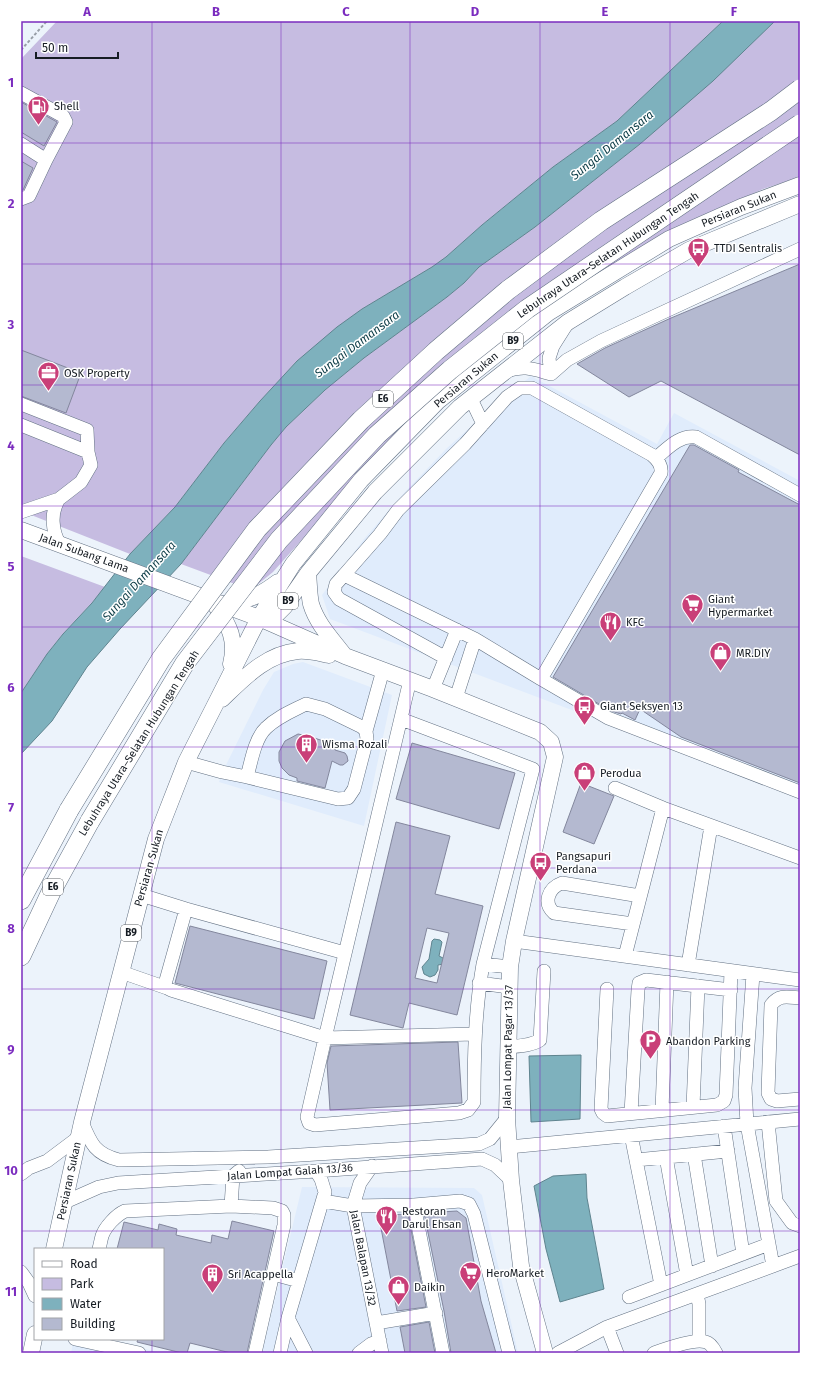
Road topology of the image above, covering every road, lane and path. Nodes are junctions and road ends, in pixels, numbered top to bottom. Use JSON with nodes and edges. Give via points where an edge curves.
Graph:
{"nodes":[{"id":1,"x":47,"y":21,"type":"edge"},
{"id":2,"x":21,"y":50,"type":"edge"},
{"id":3,"x":800,"y":89,"type":"edge"},
{"id":4,"x":21,"y":93,"type":"edge"},
{"id":5,"x":800,"y":124,"type":"edge"},
{"id":6,"x":21,"y":144,"type":"edge"},
{"id":7,"x":46,"y":160,"type":"junction"},
{"id":8,"x":800,"y":185,"type":"edge"},
{"id":9,"x":21,"y":199,"type":"edge"},
{"id":10,"x":800,"y":204,"type":"edge"},
{"id":11,"x":782,"y":210,"type":"junction"},
{"id":12,"x":800,"y":212,"type":"edge"},
{"id":13,"x":800,"y":249,"type":"edge"},
{"id":14,"x":568,"y":322,"type":"junction"},
{"id":15,"x":505,"y":372,"type":"junction"},
{"id":16,"x":551,"y":374,"type":"junction"},
{"id":17,"x":471,"y":399,"type":"junction"},
{"id":18,"x":21,"y":404,"type":"edge"},
{"id":19,"x":483,"y":424,"type":"junction"},
{"id":20,"x":21,"y":425,"type":"edge"},
{"id":21,"x":88,"y":452,"type":"junction"},
{"id":22,"x":656,"y":458,"type":"junction"},
{"id":23,"x":800,"y":495,"type":"edge"},
{"id":24,"x":59,"y":499,"type":"junction"},
{"id":25,"x":21,"y":512,"type":"edge"},
{"id":26,"x":21,"y":530,"type":"edge"},
{"id":27,"x":60,"y":545,"type":"junction"},
{"id":28,"x":308,"y":573,"type":"junction"},
{"id":29,"x":344,"y":575,"type":"junction"},
{"id":30,"x":285,"y":576,"type":"junction"},
{"id":31,"x":218,"y":603,"type":"junction"},
{"id":32,"x":259,"y":618,"type":"junction"},
{"id":33,"x":457,"y":630,"type":"junction"},
{"id":34,"x":475,"y":639,"type":"junction"},
{"id":35,"x":345,"y":656,"type":"junction"},
{"id":36,"x":446,"y":658,"type":"junction"},
{"id":37,"x":383,"y":670,"type":"junction"},
{"id":38,"x":228,"y":679,"type":"junction"},
{"id":39,"x":541,"y":679,"type":"junction"},
{"id":40,"x":410,"y":680,"type":"junction"},
{"id":41,"x":433,"y":689,"type":"junction"},
{"id":42,"x":456,"y":698,"type":"junction"},
{"id":43,"x":214,"y":707,"type":"junction"},
{"id":44,"x":401,"y":719,"type":"junction"},
{"id":45,"x":366,"y":732,"type":"junction"},
{"id":46,"x":186,"y":762,"type":"junction"},
{"id":47,"x":590,"y":768,"type":"dead end"},
{"id":48,"x":246,"y":776,"type":"junction"},
{"id":49,"x":585,"y":784,"type":"dead end"},
{"id":50,"x":615,"y":788,"type":"dead end"},
{"id":51,"x":800,"y":792,"type":"edge"},
{"id":52,"x":663,"y":808,"type":"junction"},
{"id":53,"x":711,"y":826,"type":"junction"},
{"id":54,"x":800,"y":858,"type":"edge"},
{"id":55,"x":141,"y":895,"type":"junction"},
{"id":56,"x":640,"y":896,"type":"junction"},
{"id":57,"x":21,"y":900,"type":"edge"},
{"id":58,"x":186,"y":909,"type":"junction"},
{"id":59,"x":633,"y":924,"type":"junction"},
{"id":60,"x":514,"y":941,"type":"junction"},
{"id":61,"x":345,"y":953,"type":"junction"},
{"id":62,"x":21,"y":956,"type":"edge"},
{"id":63,"x":624,"y":956,"type":"junction"},
{"id":64,"x":483,"y":964,"type":"junction"},
{"id":65,"x":688,"y":965,"type":"junction"},
{"id":66,"x":510,"y":967,"type":"junction"},
{"id":67,"x":544,"y":970,"type":"dead end"},
{"id":68,"x":731,"y":971,"type":"junction"},
{"id":69,"x":121,"y":972,"type":"junction"},
{"id":70,"x":753,"y":974,"type":"junction"},
{"id":71,"x":800,"y":980,"type":"edge"},
{"id":72,"x":667,"y":982,"type":"junction"},
{"id":73,"x":480,"y":983,"type":"junction"},
{"id":74,"x":698,"y":986,"type":"junction"},
{"id":75,"x":509,"y":987,"type":"junction"},
{"id":76,"x":167,"y":988,"type":"junction"},
{"id":77,"x":607,"y":989,"type":"dead end"},
{"id":78,"x":730,"y":990,"type":"junction"},
{"id":79,"x":800,"y":998,"type":"edge"},
{"id":80,"x":474,"y":1034,"type":"junction"},
{"id":81,"x":325,"y":1038,"type":"junction"},
{"id":82,"x":508,"y":1047,"type":"junction"},
{"id":83,"x":747,"y":1048,"type":"junction"},
{"id":84,"x":770,"y":1049,"type":"junction"},
{"id":85,"x":800,"y":1088,"type":"edge"},
{"id":86,"x":800,"y":1099,"type":"edge"},
{"id":87,"x":693,"y":1107,"type":"junction"},
{"id":88,"x":662,"y":1110,"type":"junction"},
{"id":89,"x":631,"y":1113,"type":"junction"},
{"id":90,"x":507,"y":1118,"type":"junction"},
{"id":91,"x":800,"y":1119,"type":"edge"},
{"id":92,"x":768,"y":1122,"type":"junction"},
{"id":93,"x":747,"y":1124,"type":"junction"},
{"id":94,"x":724,"y":1126,"type":"junction"},
{"id":95,"x":80,"y":1129,"type":"junction"},
{"id":96,"x":631,"y":1135,"type":"junction"},
{"id":97,"x":509,"y":1147,"type":"junction"},
{"id":98,"x":728,"y":1151,"type":"junction"},
{"id":99,"x":694,"y":1154,"type":"junction"},
{"id":100,"x":268,"y":1157,"type":"junction"},
{"id":101,"x":666,"y":1157,"type":"junction"},
{"id":102,"x":636,"y":1160,"type":"junction"},
{"id":103,"x":372,"y":1166,"type":"junction"},
{"id":104,"x":316,"y":1171,"type":"junction"},
{"id":105,"x":21,"y":1174,"type":"edge"},
{"id":106,"x":233,"y":1176,"type":"junction"},
{"id":107,"x":512,"y":1180,"type":"junction"},
{"id":108,"x":323,"y":1201,"type":"junction"},
{"id":109,"x":65,"y":1202,"type":"junction"},
{"id":110,"x":414,"y":1205,"type":"junction"},
{"id":111,"x":230,"y":1206,"type":"junction"},
{"id":112,"x":353,"y":1206,"type":"junction"},
{"id":113,"x":800,"y":1226,"type":"edge"},
{"id":114,"x":769,"y":1244,"type":"junction"},
{"id":115,"x":54,"y":1248,"type":"edge"},
{"id":116,"x":99,"y":1248,"type":"edge"},
{"id":117,"x":744,"y":1254,"type":"junction"},
{"id":118,"x":800,"y":1256,"type":"edge"},
{"id":119,"x":712,"y":1266,"type":"junction"},
{"id":120,"x":773,"y":1266,"type":"junction"},
{"id":121,"x":21,"y":1272,"type":"edge"},
{"id":122,"x":273,"y":1274,"type":"junction"},
{"id":123,"x":688,"y":1275,"type":"junction"},
{"id":124,"x":299,"y":1281,"type":"junction"},
{"id":125,"x":662,"y":1285,"type":"junction"},
{"id":126,"x":34,"y":1294,"type":"edge"},
{"id":127,"x":697,"y":1294,"type":"junction"},
{"id":128,"x":629,"y":1297,"type":"dead end"},
{"id":129,"x":436,"y":1313,"type":"junction"},
{"id":130,"x":288,"y":1318,"type":"junction"},
{"id":131,"x":376,"y":1323,"type":"junction"},
{"id":132,"x":606,"y":1327,"type":"junction"},
{"id":133,"x":34,"y":1339,"type":"edge"},
{"id":134,"x":83,"y":1340,"type":"edge"},
{"id":135,"x":699,"y":1341,"type":"junction"},
{"id":136,"x":381,"y":1347,"type":"edge"},
{"id":137,"x":31,"y":1353,"type":"edge"},
{"id":138,"x":139,"y":1353,"type":"edge"},
{"id":139,"x":255,"y":1353,"type":"edge"},
{"id":140,"x":280,"y":1353,"type":"edge"},
{"id":141,"x":306,"y":1353,"type":"edge"},
{"id":142,"x":359,"y":1353,"type":"edge"},
{"id":143,"x":443,"y":1353,"type":"edge"},
{"id":144,"x":510,"y":1353,"type":"edge"},
{"id":145,"x":548,"y":1353,"type":"edge"},
{"id":146,"x":617,"y":1353,"type":"edge"},
{"id":147,"x":654,"y":1353,"type":"edge"},
{"id":148,"x":716,"y":1353,"type":"edge"}],
"edges":[{"from":1,"to":2,"type":"path"},
{"from":3,"to":57,"type":"highway","name":"Lebuhraya Utara–Selatan Hubungan Tengah","number":"E6","bridge":true,"via":[[771,111],[601,221],[508,290],[436,351],[361,420],[257,529],[160,659],[69,810]]},
{"from":4,"to":7,"type":"street","via":[[63,116],[66,122]]},
{"from":5,"to":62,"type":"highway","name":"Lebuhraya Utara–Selatan Hubungan Tengah","number":"E6","bridge":true,"via":[[527,309],[450,370],[377,435],[279,540],[185,663],[90,821],[51,892]]},
{"from":6,"to":7,"type":"street"},
{"from":7,"to":9,"type":"street","via":[[29,196]]},
{"from":8,"to":30,"type":"main road","name":"Persiaran Sukan","number":"B9","via":[[741,207],[669,239],[548,313],[438,401],[361,480]]},
{"from":10,"to":11,"type":"main road","name":"Persiaran Sukan","number":"B9"},
{"from":11,"to":12,"type":"main road"},
{"from":11,"to":14,"type":"main road","name":"Persiaran Sukan","number":"B9","via":[[689,250]]},
{"from":13,"to":16,"type":"street","via":[[601,341],[567,360]]},
{"from":14,"to":15,"type":"main road","name":"Persiaran Sukan","number":"B9"},
{"from":14,"to":16,"type":"street","via":[[553,346],[549,358]]},
{"from":15,"to":16,"type":"street","via":[[517,367]]},
{"from":15,"to":17,"type":"main road","name":"Persiaran Sukan","number":"B9"},
{"from":17,"to":19,"type":"street"},
{"from":17,"to":28,"type":"main road","name":"Persiaran Sukan","number":"B9","via":[[375,492]]},
{"from":18,"to":21,"type":"street","via":[[87,430]]},
{"from":19,"to":22,"type":"street","via":[[507,397],[520,388],[532,388]]},
{"from":19,"to":29,"type":"street","via":[[398,510]]},
{"from":20,"to":21,"type":"street"},
{"from":21,"to":24,"type":"street","via":[[91,465],[81,482]]},
{"from":22,"to":23,"type":"street","via":[[675,442],[690,436],[696,437]]},
{"from":22,"to":39,"type":"street","via":[[661,466],[661,473]]},
{"from":24,"to":25,"type":"street"},
{"from":24,"to":27,"type":"street","via":[[54,506],[53,518]]},
{"from":26,"to":27,"type":"main road","name":"Jalan Subang Lama"},
{"from":27,"to":31,"type":"main road","name":"Jalan Subang Lama"},
{"from":28,"to":32,"type":"main road","name":"Persiaran Sukan","number":"B9","via":[[277,614]]},
{"from":28,"to":35,"type":"main road","via":[[311,603],[317,617]]},
{"from":29,"to":33,"type":"street"},
{"from":29,"to":36,"type":"street","via":[[336,584],[334,592],[338,599]]},
{"from":30,"to":31,"type":"main road","via":[[263,593],[245,601]]},
{"from":30,"to":32,"type":"main road","name":"Persiaran Sukan","number":"B9"},
{"from":31,"to":32,"type":"main road","name":"Jalan Subang Lama"},
{"from":31,"to":38,"type":"main road","via":[[234,642]]},
{"from":32,"to":35,"type":"main road","name":"Jalan Subang Lama"},
{"from":32,"to":38,"type":"main road","name":"Persiaran Sukan","number":"B9"},
{"from":33,"to":34,"type":"street"},
{"from":33,"to":36,"type":"street"},
{"from":34,"to":39,"type":"street"},
{"from":34,"to":42,"type":"street"},
{"from":35,"to":37,"type":"main road"},
{"from":35,"to":43,"type":"main road","via":[[298,651],[274,657],[251,671]]},
{"from":36,"to":41,"type":"street"},
{"from":37,"to":40,"type":"main road"},
{"from":37,"to":45,"type":"street"},
{"from":38,"to":43,"type":"main road","name":"Persiaran Sukan","number":"B9"},
{"from":39,"to":51,"type":"street","via":[[608,718]]},
{"from":40,"to":41,"type":"main road"},
{"from":40,"to":44,"type":"street"},
{"from":41,"to":42,"type":"main road"},
{"from":42,"to":60,"type":"main road","name":"Jalan Lompat Pagar 13/37","via":[[540,732],[551,742],[555,756]]},
{"from":43,"to":46,"type":"main road","name":"Persiaran Sukan","number":"B9"},
{"from":44,"to":61,"type":"street"},
{"from":44,"to":64,"type":"street","via":[[532,769]]},
{"from":45,"to":48,"type":"street","via":[[362,727],[325,709],[306,704],[287,713],[266,728],[258,739]]},
{"from":45,"to":48,"type":"street","via":[[367,739],[354,790],[348,798],[338,799]]},
{"from":46,"to":48,"type":"street"},
{"from":46,"to":55,"type":"main road","name":"Persiaran Sukan","number":"B9","via":[[156,839]]},
{"from":47,"to":49,"type":"path"},
{"from":50,"to":52,"type":"street"},
{"from":52,"to":53,"type":"street"},
{"from":52,"to":56,"type":"street"},
{"from":53,"to":54,"type":"street"},
{"from":53,"to":65,"type":"street"},
{"from":55,"to":58,"type":"street"},
{"from":55,"to":69,"type":"main road","name":"Persiaran Sukan","number":"B9"},
{"from":56,"to":59,"type":"street"},
{"from":56,"to":59,"type":"street","via":[[562,883],[556,885],[549,895],[550,908],[554,913]]},
{"from":58,"to":61,"type":"street"},
{"from":58,"to":76,"type":"street","via":[[165,984]]},
{"from":59,"to":63,"type":"street"},
{"from":60,"to":63,"type":"street"},
{"from":60,"to":66,"type":"main road","name":"Jalan Lompat Pagar 13/37"},
{"from":61,"to":81,"type":"street"},
{"from":63,"to":65,"type":"street"},
{"from":64,"to":66,"type":"street"},
{"from":64,"to":73,"type":"street"},
{"from":65,"to":68,"type":"street"},
{"from":66,"to":75,"type":"main road","name":"Jalan Lompat Pagar 13/37"},
{"from":67,"to":82,"type":"street","via":[[540,1040]]},
{"from":68,"to":70,"type":"street"},
{"from":68,"to":78,"type":"street"},
{"from":69,"to":76,"type":"street"},
{"from":69,"to":95,"type":"main road","name":"Persiaran Sukan","number":"B9"},
{"from":70,"to":71,"type":"street"},
{"from":70,"to":83,"type":"street"},
{"from":72,"to":74,"type":"street"},
{"from":72,"to":88,"type":"street"},
{"from":72,"to":89,"type":"street","via":[[646,980],[639,983]]},
{"from":73,"to":75,"type":"street"},
{"from":73,"to":80,"type":"street"},
{"from":74,"to":78,"type":"street"},
{"from":74,"to":87,"type":"street"},
{"from":75,"to":82,"type":"main road","name":"Jalan Lompat Pagar 13/37"},
{"from":76,"to":81,"type":"street"},
{"from":77,"to":89,"type":"street","via":[[601,1109],[607,1116]]},
{"from":78,"to":87,"type":"street","via":[[724,1102]]},
{"from":79,"to":84,"type":"street","via":[[782,997],[775,999],[771,1005]]},
{"from":80,"to":81,"type":"street"},
{"from":80,"to":81,"type":"street","via":[[474,1102],[468,1110],[459,1113],[315,1125],[309,1123],[307,1117]]},
{"from":82,"to":90,"type":"main road","name":"Jalan Lompat Pagar 13/37"},
{"from":83,"to":84,"type":"street"},
{"from":83,"to":93,"type":"street"},
{"from":84,"to":86,"type":"street","via":[[768,1093],[771,1099]]},
{"from":85,"to":86,"type":"street"},
{"from":87,"to":88,"type":"street"},
{"from":88,"to":89,"type":"street"},
{"from":90,"to":97,"type":"main road","name":"Jalan Lompat Pagar 13/37"},
{"from":90,"to":100,"type":"street","name":"Jalan Lompat Galah 13/36","via":[[490,1139],[479,1144]]},
{"from":91,"to":92,"type":"street"},
{"from":92,"to":93,"type":"street"},
{"from":92,"to":113,"type":"street","via":[[776,1201],[792,1223]]},
{"from":93,"to":94,"type":"street"},
{"from":93,"to":114,"type":"street"},
{"from":94,"to":96,"type":"street"},
{"from":94,"to":98,"type":"street"},
{"from":95,"to":100,"type":"street","name":"Jalan Lompat Galah 13/36","via":[[106,1156],[120,1160]]},
{"from":95,"to":105,"type":"street","via":[[47,1161]]},
{"from":95,"to":109,"type":"main road","name":"Persiaran Sukan","number":"B9"},
{"from":96,"to":97,"type":"street"},
{"from":96,"to":102,"type":"street"},
{"from":97,"to":107,"type":"main road","name":"Jalan Lompat Pagar 13/37"},
{"from":98,"to":99,"type":"street"},
{"from":98,"to":117,"type":"street"},
{"from":99,"to":101,"type":"street"},
{"from":99,"to":119,"type":"street"},
{"from":100,"to":106,"type":"street"},
{"from":101,"to":102,"type":"street"},
{"from":101,"to":123,"type":"street"},
{"from":102,"to":125,"type":"street"},
{"from":103,"to":104,"type":"street","name":"Jalan Lompat Galah 13/36"},
{"from":103,"to":107,"type":"street","name":"Jalan Lompat Galah 13/36","via":[[482,1159],[495,1165]]},
{"from":103,"to":112,"type":"street","name":"Jalan Balapan 13/32","via":[[360,1183]]},
{"from":104,"to":106,"type":"street","name":"Jalan Lompat Galah 13/36"},
{"from":104,"to":108,"type":"street","via":[[325,1192]]},
{"from":106,"to":109,"type":"street","name":"Jalan Lompat Galah 13/36","via":[[118,1183],[99,1187]]},
{"from":106,"to":111,"type":"street"},
{"from":107,"to":145,"type":"main road","name":"Jalan Lompat Pagar 13/37","via":[[522,1266]]},
{"from":108,"to":112,"type":"street"},
{"from":108,"to":124,"type":"street"},
{"from":109,"to":115,"type":"main road","name":"Persiaran Sukan","number":"B9"},
{"from":110,"to":112,"type":"street"},
{"from":110,"to":129,"type":"street"},
{"from":110,"to":144,"type":"street","via":[[460,1200],[469,1204],[474,1214]]},
{"from":111,"to":116,"type":"street","via":[[125,1211],[108,1226]]},
{"from":111,"to":122,"type":"street","via":[[273,1208],[282,1211],[284,1225]]},
{"from":112,"to":131,"type":"street","name":"Jalan Balapan 13/32"},
{"from":114,"to":117,"type":"street"},
{"from":114,"to":120,"type":"street"},
{"from":117,"to":119,"type":"street"},
{"from":118,"to":120,"type":"street"},
{"from":119,"to":123,"type":"street"},
{"from":120,"to":127,"type":"street"},
{"from":121,"to":126,"type":"street"},
{"from":122,"to":124,"type":"street"},
{"from":122,"to":139,"type":"street"},
{"from":123,"to":125,"type":"street"},
{"from":124,"to":130,"type":"street"},
{"from":125,"to":128,"type":"street"},
{"from":127,"to":132,"type":"street"},
{"from":127,"to":135,"type":"street"},
{"from":129,"to":131,"type":"street"},
{"from":129,"to":143,"type":"street"},
{"from":130,"to":140,"type":"street"},
{"from":130,"to":141,"type":"street"},
{"from":131,"to":136,"type":"street","name":"Jalan Balapan 13/32"},
{"from":132,"to":145,"type":"street"},
{"from":132,"to":146,"type":"street"},
{"from":133,"to":137,"type":"main road"},
{"from":134,"to":138,"type":"street"},
{"from":135,"to":147,"type":"street"},
{"from":135,"to":148,"type":"street","via":[[709,1344]]},
{"from":136,"to":142,"type":"street","via":[[371,1344]]}]}
